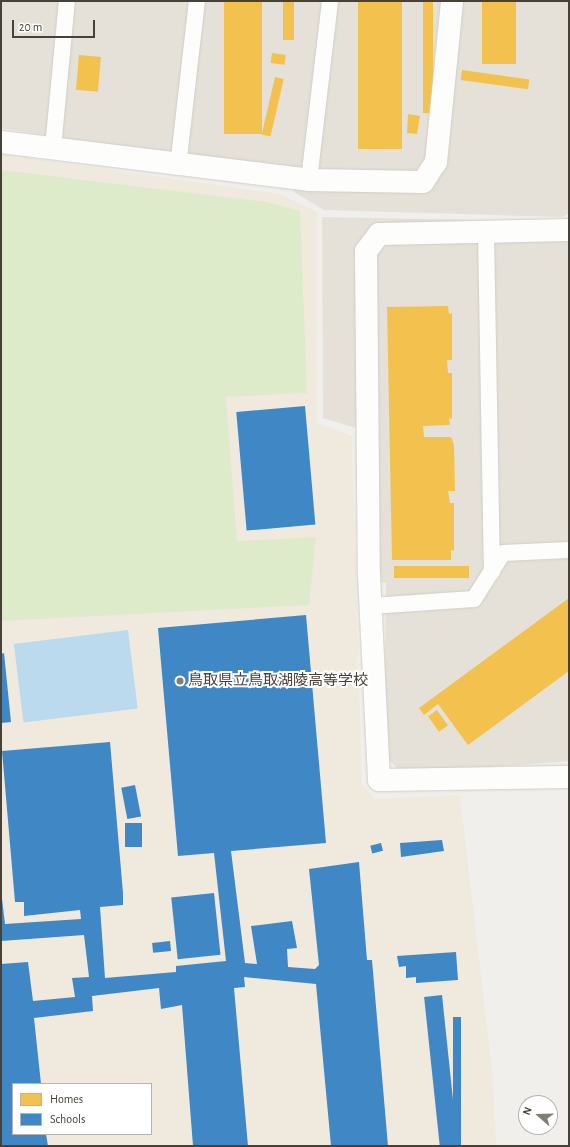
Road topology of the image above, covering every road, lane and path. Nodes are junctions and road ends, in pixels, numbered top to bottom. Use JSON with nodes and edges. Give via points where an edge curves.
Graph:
{"nodes":[{"id":1,"x":67,"y":1,"type":"edge"},
{"id":2,"x":197,"y":1,"type":"edge"},
{"id":3,"x":330,"y":1,"type":"edge"},
{"id":4,"x":452,"y":1,"type":"edge"},
{"id":5,"x":1,"y":142,"type":"edge"},
{"id":6,"x":53,"y":148,"type":"junction"},
{"id":7,"x":178,"y":167,"type":"junction"},
{"id":8,"x":309,"y":180,"type":"junction"},
{"id":9,"x":569,"y":230,"type":"edge"},
{"id":10,"x":486,"y":232,"type":"junction"},
{"id":11,"x":569,"y":550,"type":"edge"},
{"id":12,"x":492,"y":572,"type":"junction"},
{"id":13,"x":371,"y":606,"type":"junction"},
{"id":14,"x":569,"y":777,"type":"edge"}],
"edges":[{"from":1,"to":6,"type":"lane"},
{"from":2,"to":7,"type":"lane"},
{"from":3,"to":8,"type":"lane"},
{"from":4,"to":8,"type":"street","via":[[436,162],[423,182]]},
{"from":5,"to":6,"type":"street"},
{"from":6,"to":7,"type":"street"},
{"from":7,"to":8,"type":"street"},
{"from":9,"to":10,"type":"street"},
{"from":10,"to":12,"type":"lane"},
{"from":10,"to":13,"type":"street","via":[[379,234],[366,251]]},
{"from":11,"to":12,"type":"lane","via":[[504,553]]},
{"from":12,"to":13,"type":"lane","via":[[474,599]]},
{"from":13,"to":14,"type":"street","via":[[378,780]]}]}
